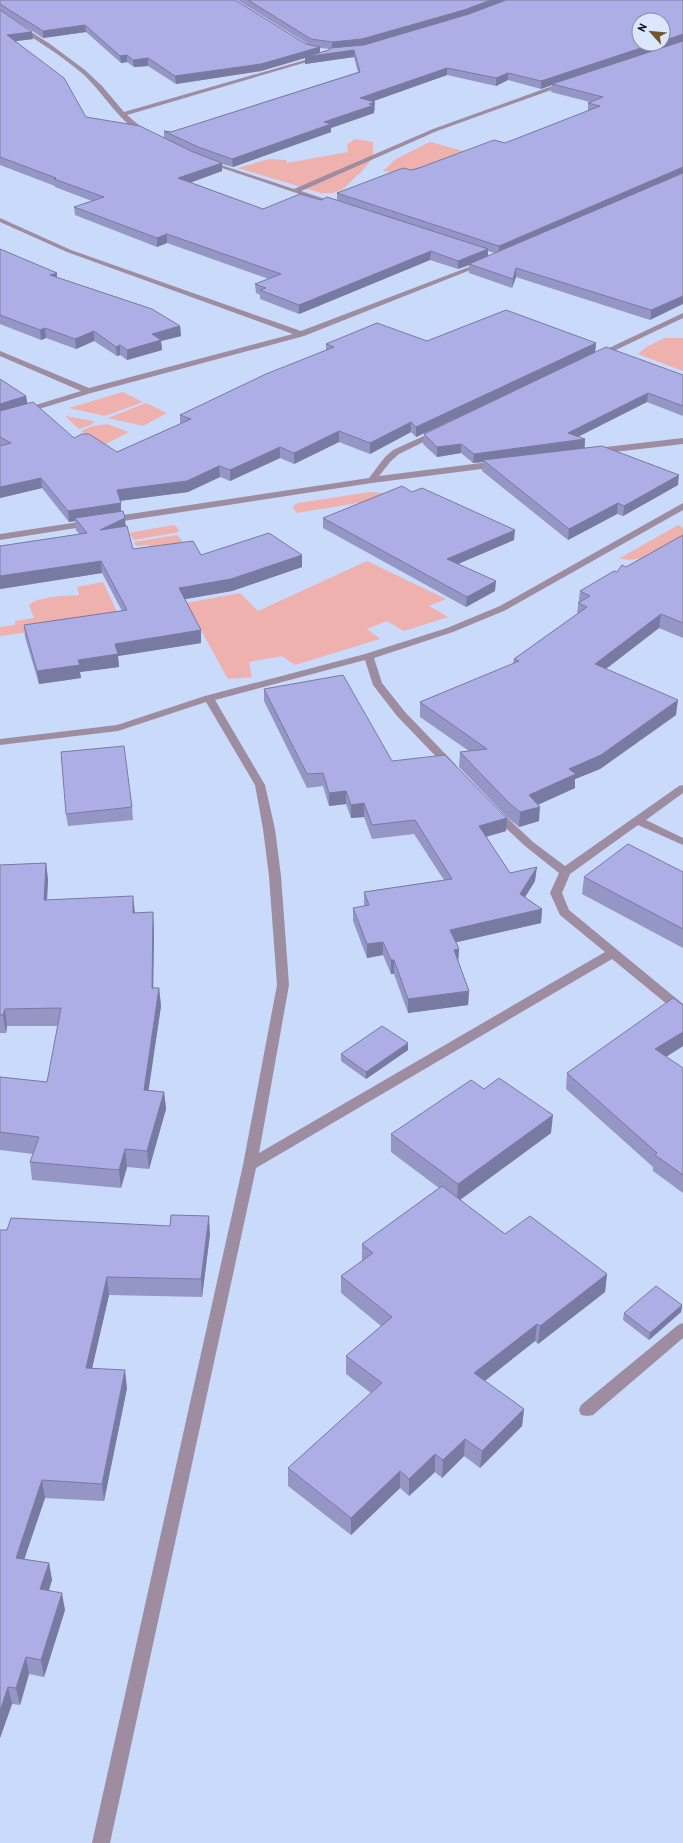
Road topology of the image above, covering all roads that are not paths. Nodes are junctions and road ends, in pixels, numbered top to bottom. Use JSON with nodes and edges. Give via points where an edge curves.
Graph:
{"nodes":[{"id":1,"x":2,"y":16,"type":"edge"},
{"id":2,"x":317,"y":52,"type":"edge"},
{"id":3,"x":572,"y":81,"type":"edge"},
{"id":4,"x":122,"y":115,"type":"junction"},
{"id":5,"x":154,"y":138,"type":"edge"},
{"id":6,"x":203,"y":161,"type":"edge"},
{"id":7,"x":294,"y":191,"type":"junction"},
{"id":8,"x":339,"y":206,"type":"edge"},
{"id":9,"x":0,"y":220,"type":"edge"},
{"id":10,"x":492,"y":261,"type":"edge"},
{"id":11,"x":683,"y":315,"type":"edge"},
{"id":12,"x":301,"y":334,"type":"junction"},
{"id":13,"x":0,"y":353,"type":"edge"},
{"id":14,"x":591,"y":359,"type":"edge"},
{"id":15,"x":88,"y":391,"type":"junction"},
{"id":16,"x":0,"y":418,"type":"edge"},
{"id":17,"x":442,"y":429,"type":"edge"},
{"id":18,"x":683,"y":441,"type":"edge"},
{"id":19,"x":590,"y":452,"type":"edge"},
{"id":20,"x":504,"y":463,"type":"edge"},
{"id":21,"x":372,"y":480,"type":"junction"},
{"id":22,"x":683,"y":506,"type":"edge"},
{"id":23,"x":0,"y":538,"type":"edge"},
{"id":24,"x":369,"y":656,"type":"junction"},
{"id":25,"x":209,"y":698,"type":"junction"},
{"id":26,"x":0,"y":742,"type":"edge"},
{"id":27,"x":460,"y":776,"type":"edge"},
{"id":28,"x":683,"y":788,"type":"edge"},
{"id":29,"x":487,"y":804,"type":"edge"},
{"id":30,"x":638,"y":821,"type":"junction"},
{"id":31,"x":683,"y":842,"type":"edge"},
{"id":32,"x":565,"y":872,"type":"junction"},
{"id":33,"x":613,"y":953,"type":"junction"},
{"id":34,"x":683,"y":1011,"type":"edge"},
{"id":35,"x":250,"y":1165,"type":"junction"},
{"id":36,"x":683,"y":1329,"type":"edge"},
{"id":37,"x":587,"y":1410,"type":"dead end"},
{"id":38,"x":101,"y":1843,"type":"edge"}],
"edges":[{"from":1,"to":4,"type":"street","via":[[51,47],[95,82]]},
{"from":2,"to":4,"type":"street","via":[[324,54]]},
{"from":3,"to":7,"type":"street","via":[[435,130]]},
{"from":4,"to":5,"type":"street","via":[[135,128]]},
{"from":6,"to":7,"type":"street"},
{"from":7,"to":8,"type":"street"},
{"from":9,"to":12,"type":"street","via":[[70,251]]},
{"from":10,"to":12,"type":"street"},
{"from":11,"to":14,"type":"street"},
{"from":12,"to":15,"type":"street"},
{"from":13,"to":15,"type":"street"},
{"from":15,"to":16,"type":"street"},
{"from":17,"to":21,"type":"street","via":[[396,452]]},
{"from":18,"to":19,"type":"street"},
{"from":20,"to":21,"type":"street"},
{"from":21,"to":23,"type":"street"},
{"from":22,"to":24,"type":"street","via":[[503,608],[450,630]]},
{"from":24,"to":25,"type":"street"},
{"from":24,"to":27,"type":"street","via":[[377,682],[401,714]]},
{"from":25,"to":26,"type":"street","via":[[118,728]]},
{"from":25,"to":35,"type":"street","via":[[260,785],[275,876],[283,985]]},
{"from":28,"to":30,"type":"street"},
{"from":29,"to":32,"type":"street","via":[[529,844]]},
{"from":30,"to":31,"type":"street"},
{"from":30,"to":32,"type":"street"},
{"from":32,"to":33,"type":"street","via":[[556,893],[564,912]]},
{"from":33,"to":34,"type":"street"},
{"from":33,"to":35,"type":"street"},
{"from":35,"to":38,"type":"street"},
{"from":36,"to":37,"type":"street"}]}
